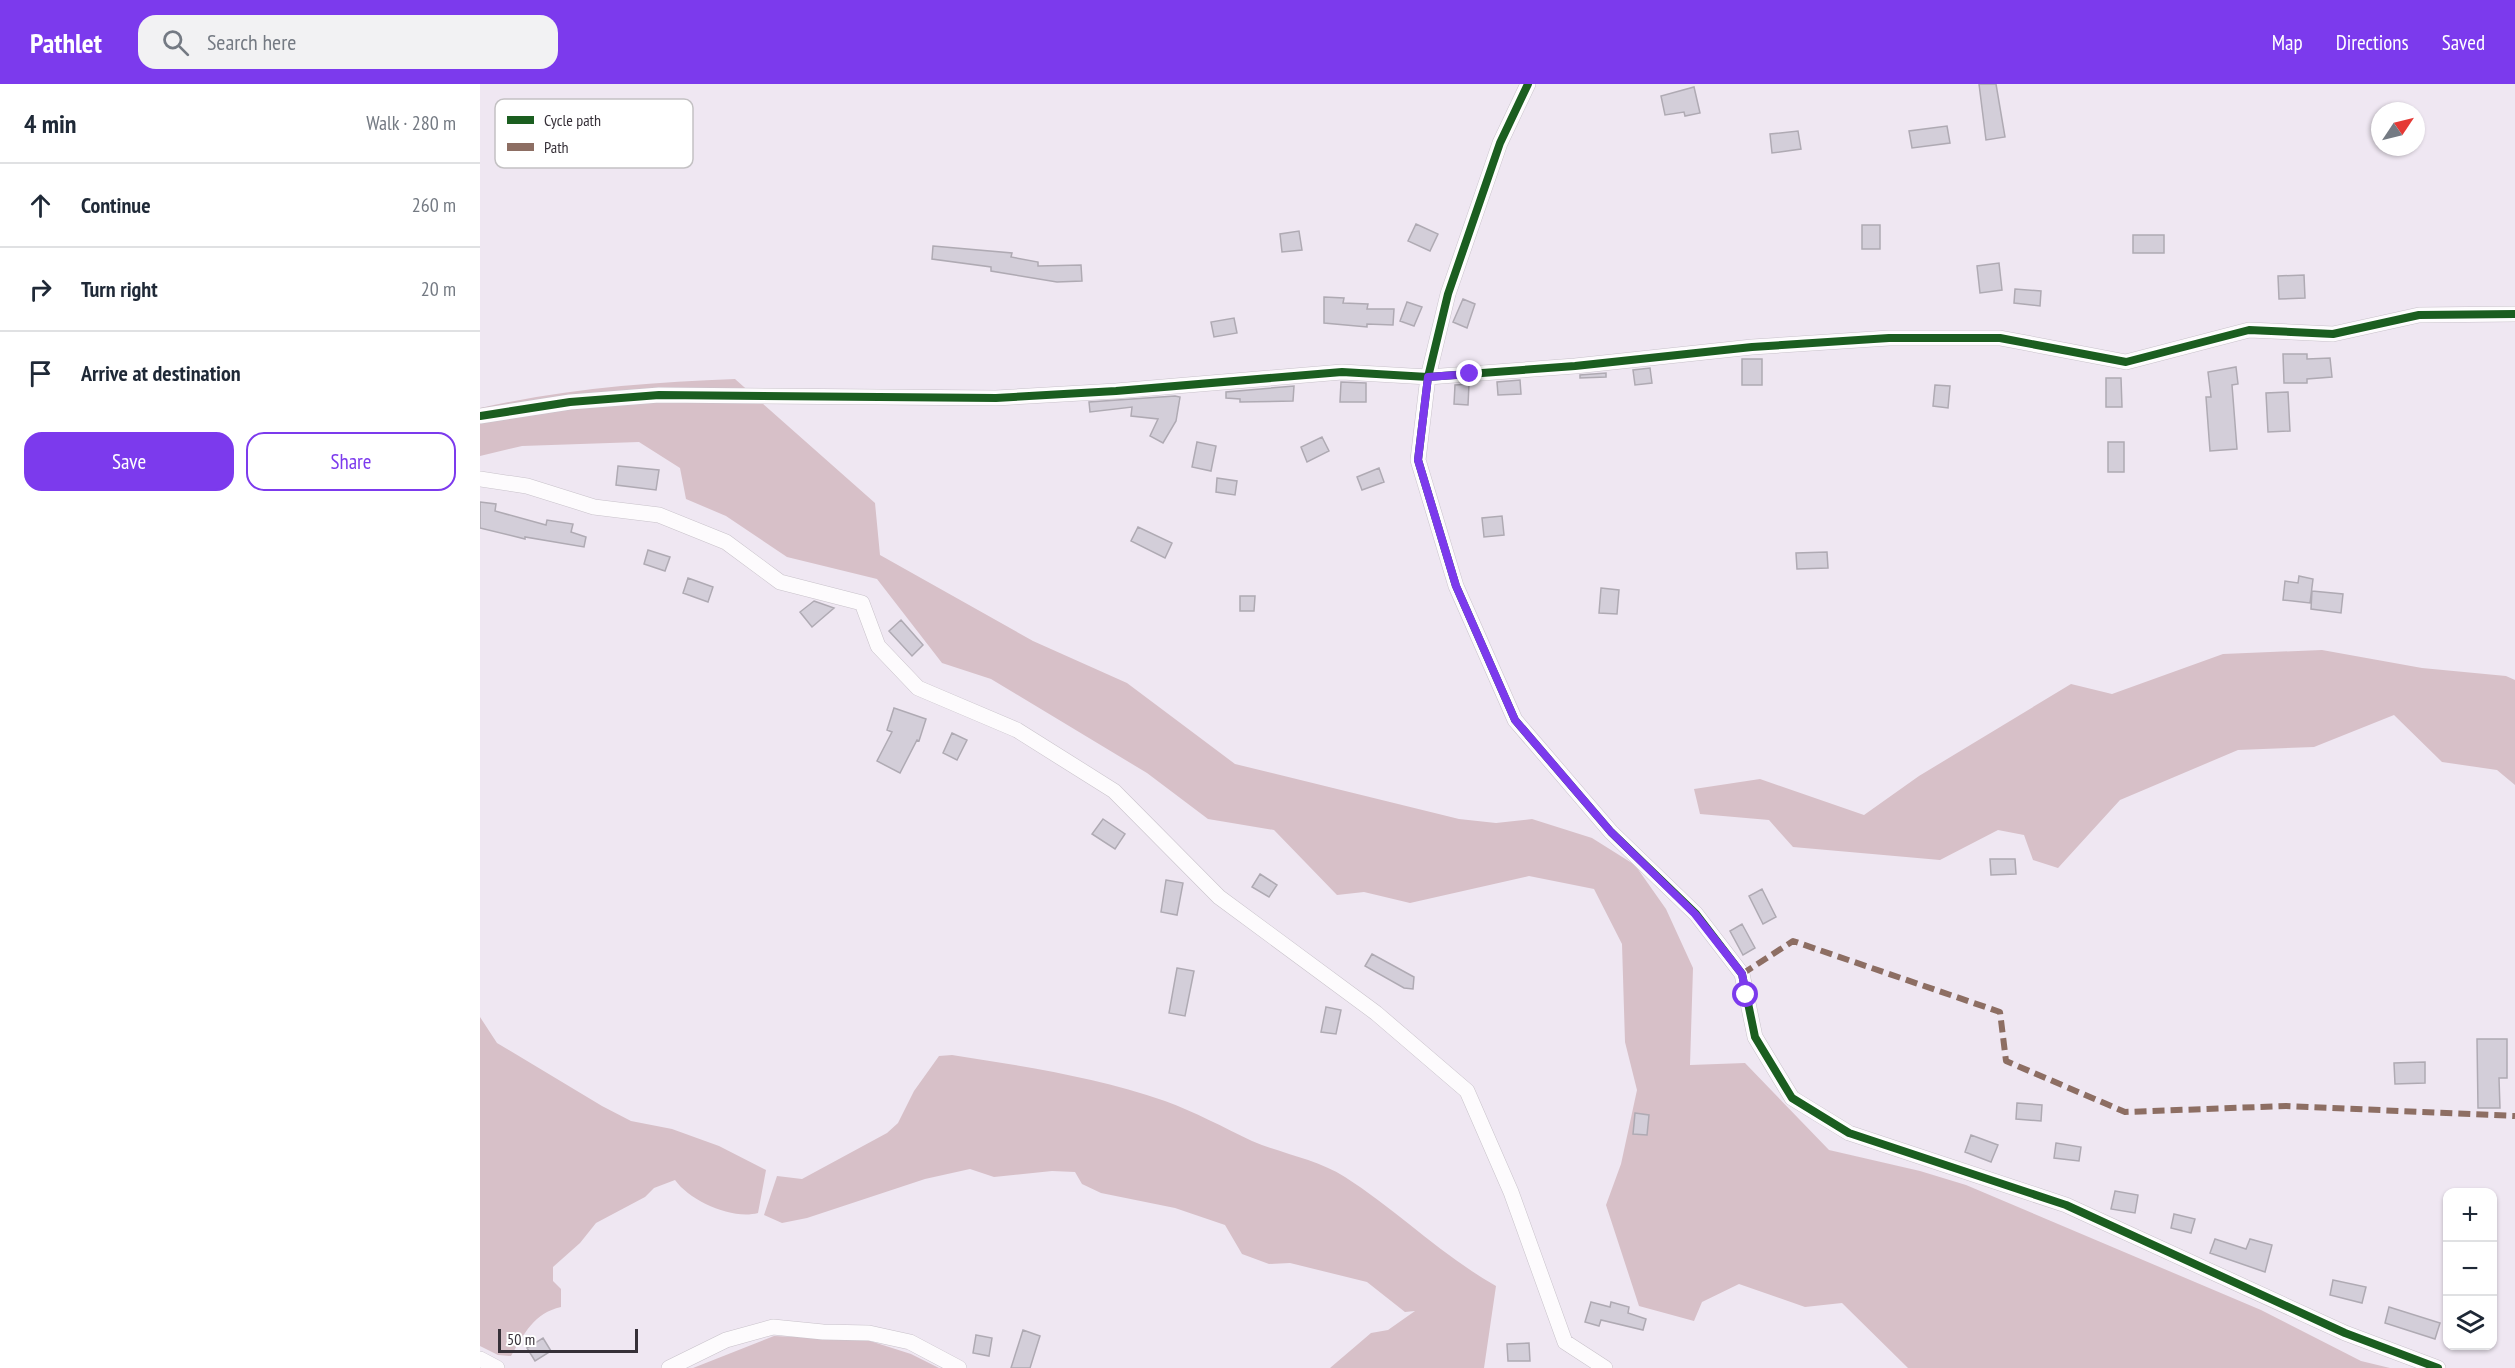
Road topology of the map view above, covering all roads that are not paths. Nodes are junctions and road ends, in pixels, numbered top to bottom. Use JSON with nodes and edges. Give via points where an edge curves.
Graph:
{"nodes":[{"id":1,"x":1528,"y":84,"type":"edge"},
{"id":2,"x":2515,"y":314,"type":"edge"},
{"id":3,"x":1428,"y":377,"type":"junction"},
{"id":4,"x":480,"y":416,"type":"edge"},
{"id":5,"x":480,"y":479,"type":"edge"},
{"id":6,"x":480,"y":1359,"type":"edge"},
{"id":7,"x":497,"y":1368,"type":"edge"},
{"id":8,"x":669,"y":1368,"type":"edge"},
{"id":9,"x":959,"y":1368,"type":"edge"},
{"id":10,"x":1605,"y":1368,"type":"edge"},
{"id":11,"x":2438,"y":1368,"type":"edge"}],
"edges":[{"from":1,"to":3,"type":"street","via":[[1500,143],[1472,223],[1448,294]]},
{"from":2,"to":3,"type":"street","via":[[2419,315],[2333,334],[2249,330],[2126,362],[2000,339],[1889,338]]},
{"from":3,"to":4,"type":"street","via":[[1342,372],[996,398],[659,395],[570,402]]},
{"from":3,"to":11,"type":"street","via":[[1418,460],[1456,586],[1515,720],[1611,832],[1695,914],[1742,974],[1755,1037],[1792,1098],[1849,1133],[2066,1205],[2345,1334]]},
{"from":5,"to":10,"type":"street","via":[[527,486],[594,507],[659,514],[726,542],[780,582],[862,603],[878,646],[918,688],[1017,730],[1114,791],[1219,897],[1376,1013],[1467,1091],[1511,1192],[1565,1342]]},
{"from":6,"to":7,"type":"street"},
{"from":8,"to":9,"type":"street","via":[[726,1340],[773,1327],[869,1333],[910,1342]]}]}
